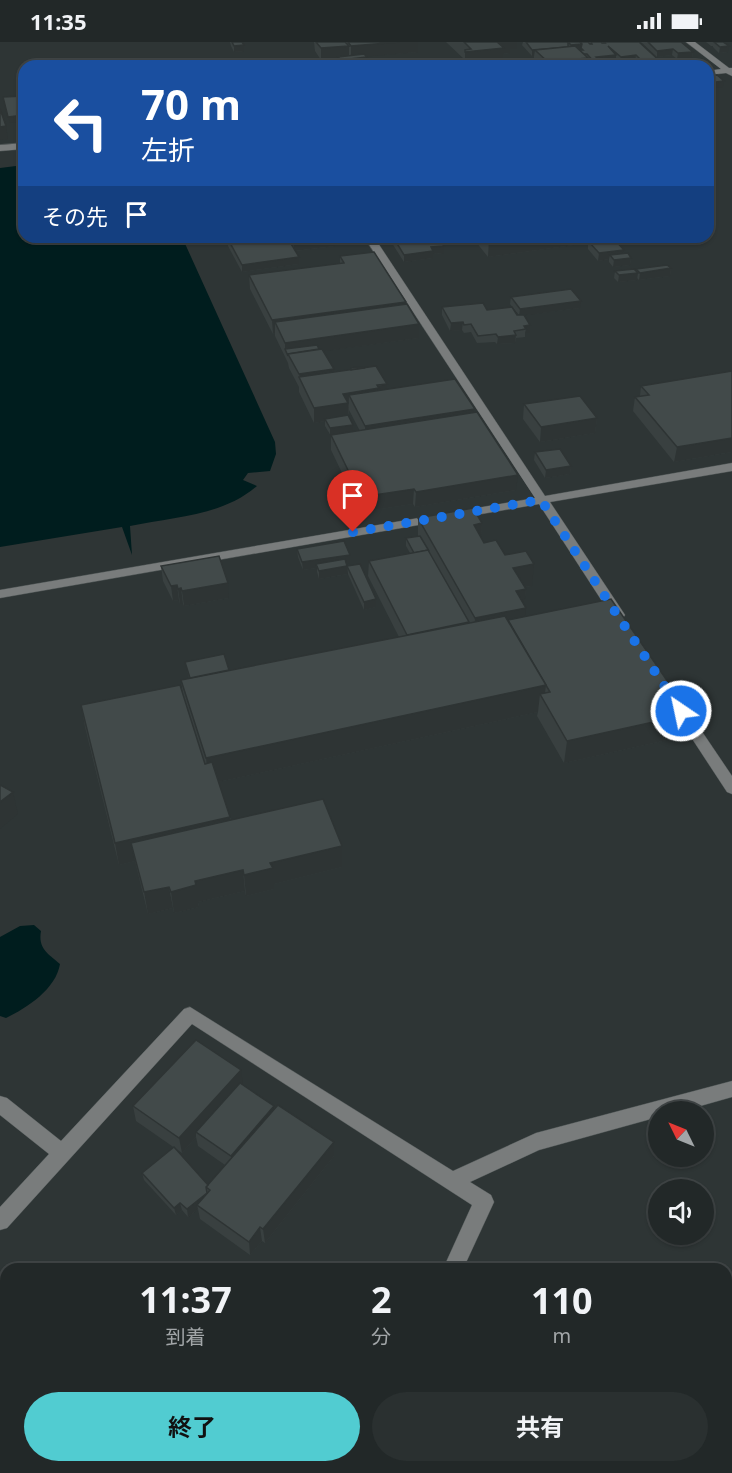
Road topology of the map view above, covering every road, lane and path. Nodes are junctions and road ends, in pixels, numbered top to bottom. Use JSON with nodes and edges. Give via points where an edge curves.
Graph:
{"nodes":[{"id":1,"x":690,"y":42,"type":"edge"},
{"id":2,"x":714,"y":72,"type":"edge"},
{"id":3,"x":730,"y":72,"type":"edge"},
{"id":4,"x":18,"y":146,"type":"edge"},
{"id":5,"x":0,"y":148,"type":"edge"},
{"id":6,"x":373,"y":243,"type":"edge"},
{"id":7,"x":732,"y":467,"type":"edge"},
{"id":8,"x":541,"y":500,"type":"junction"},
{"id":9,"x":0,"y":594,"type":"edge"},
{"id":10,"x":627,"y":629,"type":"edge"},
{"id":11,"x":666,"y":688,"type":"edge"},
{"id":12,"x":732,"y":788,"type":"edge"},
{"id":13,"x":732,"y":1089,"type":"edge"},
{"id":14,"x":0,"y":1104,"type":"edge"},
{"id":15,"x":62,"y":1153,"type":"junction"},
{"id":16,"x":452,"y":1180,"type":"junction"},
{"id":17,"x":0,"y":1221,"type":"edge"},
{"id":18,"x":456,"y":1263,"type":"edge"}],
"edges":[{"from":1,"to":3,"type":"street"},
{"from":2,"to":3,"type":"street"},
{"from":4,"to":5,"type":"street"},
{"from":6,"to":8,"type":"street"},
{"from":7,"to":8,"type":"street"},
{"from":8,"to":9,"type":"street"},
{"from":8,"to":10,"type":"street"},
{"from":11,"to":12,"type":"street"},
{"from":13,"to":16,"type":"street","via":[[536,1142]]},
{"from":14,"to":15,"type":"street"},
{"from":15,"to":16,"type":"street","via":[[190,1014]]},
{"from":15,"to":17,"type":"street"},
{"from":16,"to":18,"type":"street","via":[[484,1202]]}]}
